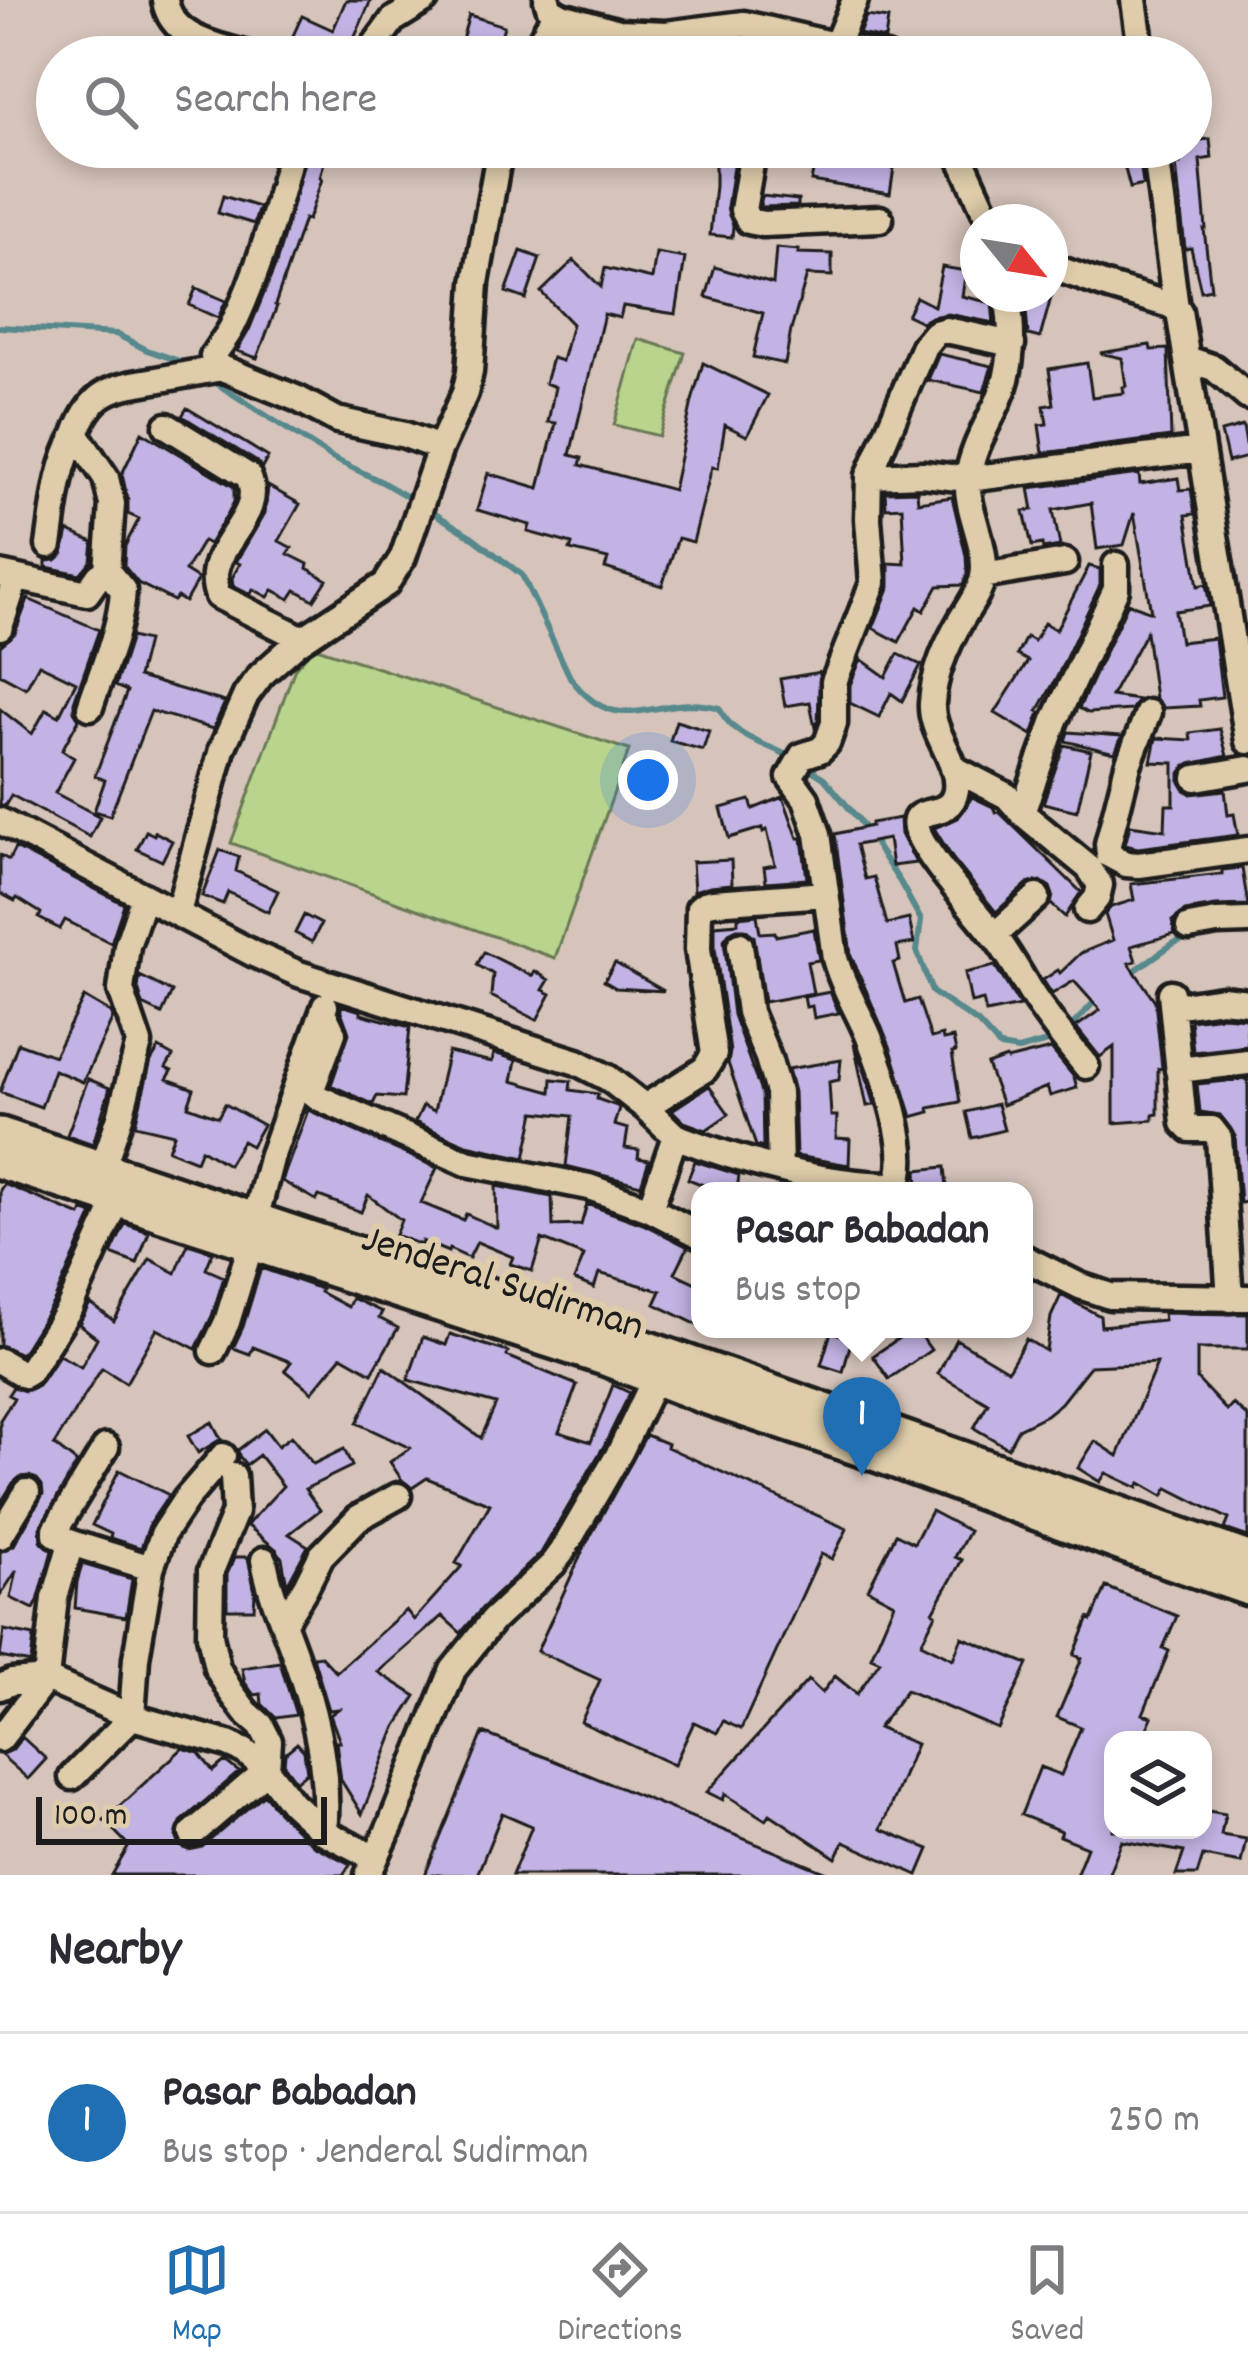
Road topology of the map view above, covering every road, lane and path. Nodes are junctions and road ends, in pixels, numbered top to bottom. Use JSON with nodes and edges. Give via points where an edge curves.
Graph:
{"nodes":[{"id":1,"x":165,"y":0,"type":"edge"},
{"id":2,"x":425,"y":0,"type":"edge"},
{"id":3,"x":854,"y":0,"type":"edge"},
{"id":4,"x":1134,"y":0,"type":"edge"},
{"id":5,"x":551,"y":6,"type":"edge"},
{"id":6,"x":196,"y":36,"type":"edge"},
{"id":7,"x":381,"y":36,"type":"edge"},
{"id":8,"x":540,"y":36,"type":"edge"},
{"id":9,"x":763,"y":36,"type":"edge"},
{"id":10,"x":840,"y":36,"type":"edge"},
{"id":11,"x":1139,"y":36,"type":"edge"},
{"id":12,"x":287,"y":168,"type":"edge"},
{"id":13,"x":496,"y":168,"type":"edge"},
{"id":14,"x":750,"y":168,"type":"edge"},
{"id":15,"x":966,"y":168,"type":"edge"},
{"id":16,"x":1158,"y":168,"type":"edge"},
{"id":17,"x":982,"y":204,"type":"edge"},
{"id":18,"x":880,"y":219,"type":"dead end"},
{"id":19,"x":1068,"y":272,"type":"edge"},
{"id":20,"x":1176,"y":308,"type":"junction"},
{"id":21,"x":1009,"y":312,"type":"edge"},
{"id":22,"x":1012,"y":344,"type":"junction"},
{"id":23,"x":1187,"y":359,"type":"junction"},
{"id":24,"x":222,"y":368,"type":"junction"},
{"id":25,"x":1248,"y":397,"type":"edge"},
{"id":26,"x":167,"y":426,"type":"dead end"},
{"id":27,"x":76,"y":434,"type":"junction"},
{"id":28,"x":440,"y":448,"type":"junction"},
{"id":29,"x":1201,"y":450,"type":"junction"},
{"id":30,"x":869,"y":476,"type":"junction"},
{"id":31,"x":968,"y":478,"type":"junction"},
{"id":32,"x":49,"y":545,"type":"dead end"},
{"id":33,"x":1065,"y":562,"type":"dead end"},
{"id":34,"x":1116,"y":566,"type":"dead end"},
{"id":35,"x":107,"y":571,"type":"junction"},
{"id":36,"x":8,"y":576,"type":"edge"},
{"id":37,"x":983,"y":576,"type":"junction"},
{"id":38,"x":1236,"y":588,"type":"edge"},
{"id":39,"x":0,"y":627,"type":"edge"},
{"id":40,"x":303,"y":639,"type":"junction"},
{"id":41,"x":90,"y":707,"type":"dead end"},
{"id":42,"x":1148,"y":713,"type":"dead end"},
{"id":43,"x":1248,"y":741,"type":"edge"},
{"id":44,"x":953,"y":768,"type":"junction"},
{"id":45,"x":1248,"y":769,"type":"edge"},
{"id":46,"x":1196,"y":778,"type":"dead end"},
{"id":47,"x":1022,"y":813,"type":"junction"},
{"id":48,"x":0,"y":821,"type":"edge"},
{"id":49,"x":1248,"y":850,"type":"edge"},
{"id":50,"x":826,"y":894,"type":"junction"},
{"id":51,"x":144,"y":896,"type":"junction"},
{"id":52,"x":1037,"y":897,"type":"dead end"},
{"id":53,"x":1087,"y":910,"type":"dead end"},
{"id":54,"x":178,"y":913,"type":"junction"},
{"id":55,"x":1248,"y":921,"type":"edge"},
{"id":56,"x":1189,"y":927,"type":"dead end"},
{"id":57,"x":995,"y":935,"type":"junction"},
{"id":58,"x":740,"y":945,"type":"dead end"},
{"id":59,"x":333,"y":985,"type":"junction"},
{"id":60,"x":1248,"y":1002,"type":"edge"},
{"id":61,"x":323,"y":1012,"type":"junction"},
{"id":62,"x":1248,"y":1062,"type":"edge"},
{"id":63,"x":1086,"y":1066,"type":"dead end"},
{"id":64,"x":1178,"y":1070,"type":"junction"},
{"id":65,"x":645,"y":1107,"type":"junction"},
{"id":66,"x":675,"y":1136,"type":"junction"},
{"id":67,"x":1,"y":1158,"type":"edge"},
{"id":68,"x":102,"y":1168,"type":"junction"},
{"id":69,"x":780,"y":1168,"type":"junction"},
{"id":70,"x":854,"y":1182,"type":"edge"},
{"id":71,"x":899,"y":1182,"type":"edge"},
{"id":72,"x":118,"y":1199,"type":"junction"},
{"id":73,"x":650,"y":1209,"type":"junction"},
{"id":74,"x":691,"y":1230,"type":"edge"},
{"id":75,"x":253,"y":1232,"type":"junction"},
{"id":76,"x":1033,"y":1262,"type":"edge"},
{"id":77,"x":1239,"y":1299,"type":"edge"},
{"id":78,"x":213,"y":1351,"type":"dead end"},
{"id":79,"x":0,"y":1361,"type":"edge"},
{"id":80,"x":650,"y":1391,"type":"junction"},
{"id":81,"x":106,"y":1447,"type":"dead end"},
{"id":82,"x":27,"y":1492,"type":"dead end"},
{"id":83,"x":398,"y":1496,"type":"dead end"},
{"id":84,"x":0,"y":1536,"type":"edge"},
{"id":85,"x":71,"y":1543,"type":"junction"},
{"id":86,"x":1248,"y":1559,"type":"edge"},
{"id":87,"x":264,"y":1560,"type":"dead end"},
{"id":88,"x":151,"y":1568,"type":"junction"},
{"id":89,"x":1248,"y":1588,"type":"edge"},
{"id":90,"x":283,"y":1623,"type":"junction"},
{"id":91,"x":46,"y":1679,"type":"junction"},
{"id":92,"x":4,"y":1683,"type":"edge"},
{"id":93,"x":132,"y":1717,"type":"junction"},
{"id":94,"x":0,"y":1738,"type":"edge"},
{"id":95,"x":267,"y":1771,"type":"junction"},
{"id":96,"x":72,"y":1777,"type":"dead end"},
{"id":97,"x":324,"y":1832,"type":"junction"},
{"id":98,"x":192,"y":1834,"type":"dead end"},
{"id":99,"x":371,"y":1866,"type":"edge"}],
"edges":[{"from":1,"to":6,"type":"street","via":[[172,23]]},
{"from":2,"to":7,"type":"street"},
{"from":3,"to":10,"type":"street"},
{"from":4,"to":11,"type":"street"},
{"from":5,"to":8,"type":"street"},
{"from":5,"to":9,"type":"street","via":[[637,35],[744,24]]},
{"from":12,"to":24,"type":"street","via":[[245,297],[213,356]]},
{"from":13,"to":28,"type":"street","via":[[470,372]]},
{"from":14,"to":18,"type":"street","via":[[743,210],[749,221]]},
{"from":15,"to":17,"type":"street"},
{"from":16,"to":20,"type":"street"},
{"from":19,"to":20,"type":"street"},
{"from":20,"to":23,"type":"street"},
{"from":21,"to":22,"type":"street"},
{"from":22,"to":30,"type":"street","via":[[934,333]]},
{"from":22,"to":31,"type":"street"},
{"from":23,"to":25,"type":"street","via":[[1214,368]]},
{"from":23,"to":29,"type":"street"},
{"from":24,"to":27,"type":"street","via":[[113,387],[91,404]]},
{"from":24,"to":28,"type":"street","via":[[337,420]]},
{"from":26,"to":40,"type":"street","via":[[252,485],[252,502],[216,568],[218,596]]},
{"from":27,"to":32,"type":"street","via":[[60,472]]},
{"from":27,"to":35,"type":"street","via":[[109,490]]},
{"from":28,"to":40,"type":"street","via":[[395,572]]},
{"from":29,"to":31,"type":"street"},
{"from":29,"to":38,"type":"street"},
{"from":30,"to":31,"type":"street"},
{"from":30,"to":50,"type":"street","via":[[873,583],[840,663],[827,743],[798,761],[790,777],[818,834]]},
{"from":31,"to":37,"type":"street"},
{"from":33,"to":37,"type":"street"},
{"from":34,"to":47,"type":"street","via":[[1116,589],[1054,720]]},
{"from":35,"to":36,"type":"street","via":[[87,593]]},
{"from":35,"to":41,"type":"street","via":[[124,590]]},
{"from":36,"to":39,"type":"street"},
{"from":37,"to":44,"type":"street","via":[[945,651],[932,699]]},
{"from":38,"to":43,"type":"street"},
{"from":40,"to":54,"type":"street","via":[[261,675],[234,719]]},
{"from":42,"to":49,"type":"street","via":[[1109,855],[1139,865]]},
{"from":44,"to":47,"type":"street","via":[[1007,796]]},
{"from":44,"to":57,"type":"street","via":[[952,803],[920,814],[915,826]]},
{"from":45,"to":46,"type":"street"},
{"from":47,"to":53,"type":"street","via":[[1096,877],[1100,892]]},
{"from":48,"to":51,"type":"street"},
{"from":50,"to":65,"type":"street","via":[[699,908],[713,1054],[705,1069]]},
{"from":50,"to":71,"type":"street","via":[[839,975],[877,1057],[896,1127]]},
{"from":51,"to":54,"type":"street"},
{"from":51,"to":68,"type":"street","via":[[121,990],[139,1043]]},
{"from":52,"to":57,"type":"street"},
{"from":54,"to":59,"type":"street"},
{"from":55,"to":56,"type":"street"},
{"from":57,"to":63,"type":"street"},
{"from":58,"to":69,"type":"street","via":[[749,1012],[778,1092]]},
{"from":59,"to":61,"type":"street"},
{"from":59,"to":65,"type":"street","via":[[555,1053]]},
{"from":60,"to":64,"type":"street","via":[[1173,1000]]},
{"from":61,"to":73,"type":"street","via":[[333,1033],[313,1086],[319,1098],[467,1163],[589,1187]]},
{"from":61,"to":75,"type":"street"},
{"from":62,"to":64,"type":"street"},
{"from":64,"to":77,"type":"street","via":[[1184,1123],[1219,1138]]},
{"from":65,"to":66,"type":"street"},
{"from":66,"to":69,"type":"street"},
{"from":66,"to":73,"type":"street"},
{"from":67,"to":68,"type":"highway","name":"Jenderal Sudirman"},
{"from":67,"to":72,"type":"highway","name":"Jenderal Sudirman"},
{"from":68,"to":75,"type":"highway","name":"Jenderal Sudirman"},
{"from":69,"to":70,"type":"street"},
{"from":72,"to":75,"type":"highway","name":"Jenderal Sudirman"},
{"from":72,"to":79,"type":"street","via":[[69,1309],[29,1372]]},
{"from":73,"to":74,"type":"street"},
{"from":75,"to":78,"type":"street"},
{"from":75,"to":80,"type":"highway","name":"Jenderal Sudirman"},
{"from":75,"to":86,"type":"highway","name":"Jenderal Sudirman","via":[[534,1309]]},
{"from":76,"to":77,"type":"street","via":[[1110,1296]]},
{"from":80,"to":89,"type":"highway","name":"Jenderal Sudirman","via":[[699,1394]]},
{"from":80,"to":99,"type":"street","via":[[562,1552],[476,1639],[447,1682]]},
{"from":81,"to":85,"type":"street","via":[[56,1529]]},
{"from":82,"to":84,"type":"street"},
{"from":83,"to":90,"type":"street","via":[[358,1518],[320,1556]]},
{"from":85,"to":88,"type":"street"},
{"from":85,"to":91,"type":"street"},
{"from":87,"to":90,"type":"street"},
{"from":88,"to":93,"type":"street"},
{"from":88,"to":95,"type":"street","via":[[171,1518],[228,1466],[236,1512],[211,1571],[210,1635],[230,1692],[269,1742]]},
{"from":90,"to":97,"type":"street","via":[[316,1732]]},
{"from":91,"to":92,"type":"street"},
{"from":91,"to":93,"type":"street"},
{"from":91,"to":94,"type":"street"},
{"from":93,"to":95,"type":"street","via":[[228,1744]]},
{"from":93,"to":96,"type":"street"},
{"from":95,"to":97,"type":"street"},
{"from":95,"to":98,"type":"street"},
{"from":97,"to":99,"type":"street"}]}
